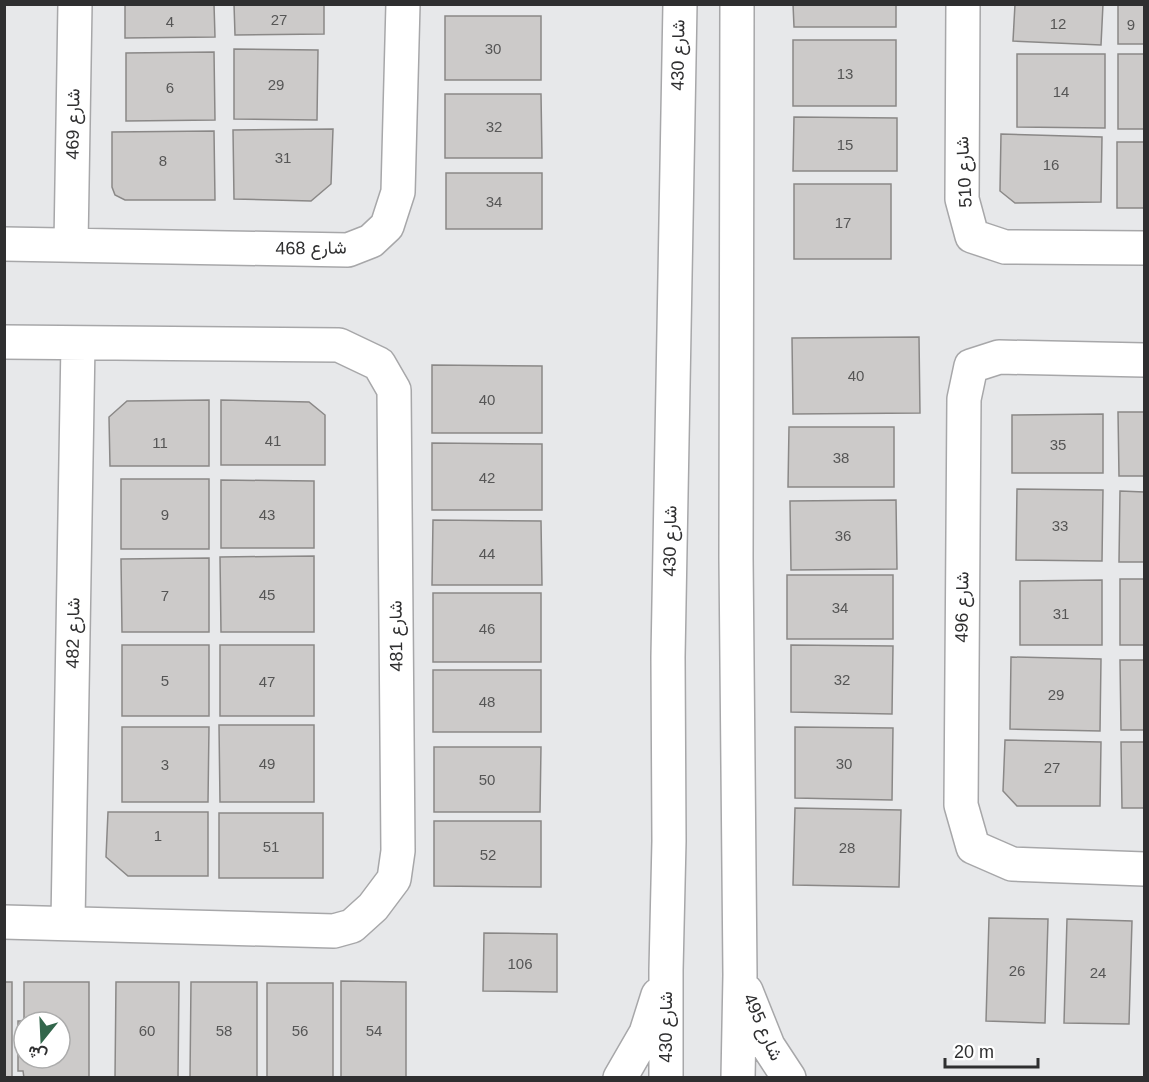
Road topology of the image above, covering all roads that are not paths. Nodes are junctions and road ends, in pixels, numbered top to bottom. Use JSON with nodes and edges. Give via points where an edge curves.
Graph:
{"nodes":[{"id":1,"x":75,"y":4,"type":"edge"},
{"id":2,"x":403,"y":4,"type":"edge"},
{"id":3,"x":680,"y":4,"type":"edge"},
{"id":4,"x":737,"y":4,"type":"edge"},
{"id":5,"x":963,"y":4,"type":"edge"},
{"id":6,"x":4,"y":244,"type":"edge"},
{"id":7,"x":71,"y":244,"type":"junction"},
{"id":8,"x":1144,"y":248,"type":"edge"},
{"id":9,"x":4,"y":342,"type":"edge"},
{"id":10,"x":78,"y":343,"type":"junction"},
{"id":11,"x":1144,"y":360,"type":"edge"},
{"id":12,"x":1144,"y":869,"type":"edge"},
{"id":13,"x":4,"y":922,"type":"edge"},
{"id":14,"x":68,"y":922,"type":"junction"},
{"id":15,"x":666,"y":970,"type":"junction"},
{"id":16,"x":740,"y":975,"type":"junction"},
{"id":17,"x":620,"y":1077,"type":"edge"},
{"id":18,"x":666,"y":1077,"type":"edge"},
{"id":19,"x":738,"y":1077,"type":"edge"},
{"id":20,"x":789,"y":1077,"type":"edge"}],
"edges":[{"from":1,"to":7,"type":"street","name":"شارع 469"},
{"from":2,"to":7,"type":"street","name":"شارع 468","via":[[398,192],[387,226],[371,241],[348,250]]},
{"from":3,"to":15,"type":"street","name":"شارع 430"},
{"from":4,"to":16,"type":"street"},
{"from":5,"to":8,"type":"street","name":"شارع 510","via":[[962,199],[972,236],[1005,247]]},
{"from":6,"to":7,"type":"street","name":"شارع 468"},
{"from":9,"to":10,"type":"street","name":"شارع 481"},
{"from":10,"to":14,"type":"street","name":"شارع 482"},
{"from":10,"to":14,"type":"street","name":"شارع 481","via":[[339,345],[379,364],[394,390],[398,851],[394,879],[373,907],[352,926],[334,931]]},
{"from":11,"to":12,"type":"street","name":"شارع 496","via":[[999,357],[971,366],[964,399],[961,793],[973,846],[1012,864]]},
{"from":13,"to":14,"type":"street","name":"شارع 481"},
{"from":15,"to":17,"type":"street","via":[[646,1033]]},
{"from":15,"to":18,"type":"street","name":"شارع 430"},
{"from":16,"to":19,"type":"street"},
{"from":16,"to":20,"type":"street","name":"شارع 495","via":[[768,1046]]}]}
